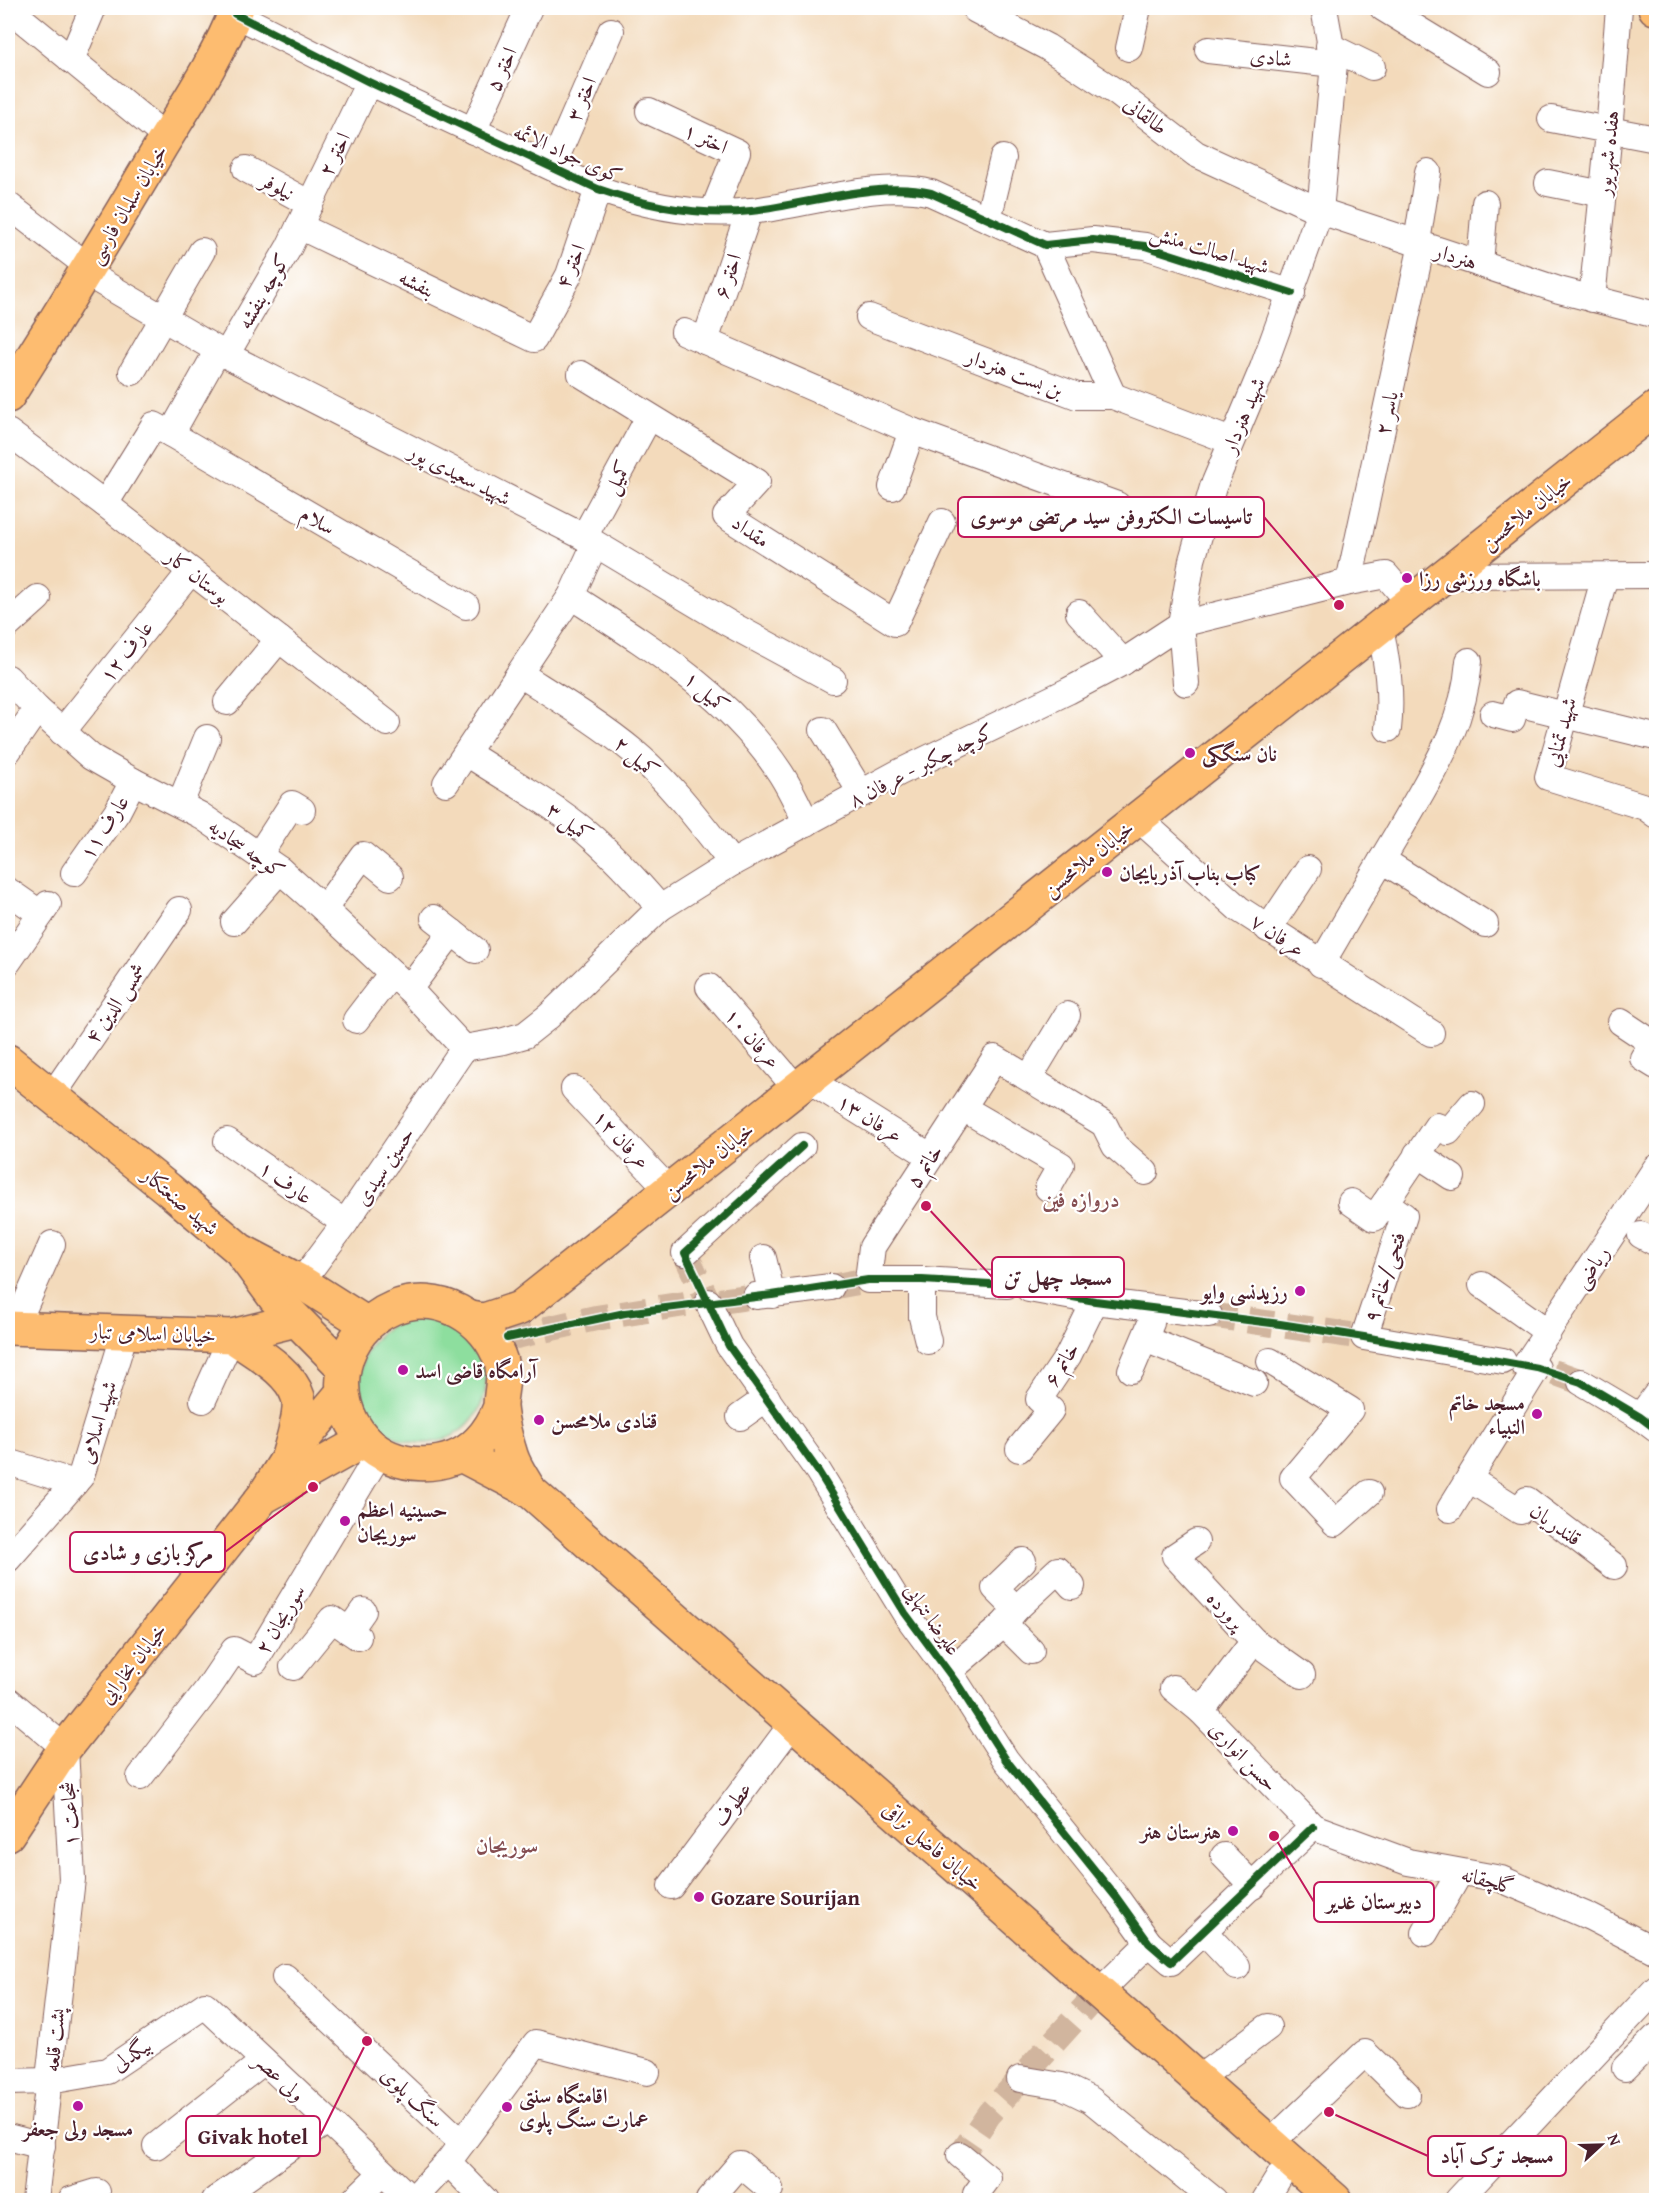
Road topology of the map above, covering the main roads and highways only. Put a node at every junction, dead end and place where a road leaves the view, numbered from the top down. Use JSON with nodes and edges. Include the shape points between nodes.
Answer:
{"nodes":[{"id":1,"x":236,"y":11,"type":"edge"},
{"id":2,"x":8,"y":396,"type":"edge"},
{"id":3,"x":1656,"y":408,"type":"edge"},
{"id":4,"x":8,"y":1061,"type":"edge"},
{"id":5,"x":240,"y":1250,"type":"junction"},
{"id":6,"x":520,"y":1308,"type":"junction"},
{"id":7,"x":471,"y":1318,"type":"junction"},
{"id":8,"x":296,"y":1320,"type":"junction"},
{"id":9,"x":367,"y":1324,"type":"junction"},
{"id":10,"x":11,"y":1328,"type":"edge"},
{"id":11,"x":232,"y":1336,"type":"junction"},
{"id":12,"x":501,"y":1363,"type":"junction"},
{"id":13,"x":343,"y":1380,"type":"junction"},
{"id":14,"x":500,"y":1407,"type":"junction"},
{"id":15,"x":372,"y":1446,"type":"junction"},
{"id":16,"x":460,"y":1455,"type":"junction"},
{"id":17,"x":289,"y":1456,"type":"junction"},
{"id":18,"x":530,"y":1491,"type":"junction"},
{"id":19,"x":263,"y":1497,"type":"junction"},
{"id":20,"x":8,"y":1834,"type":"edge"},
{"id":21,"x":1335,"y":2200,"type":"edge"}],
"edges":[{"from":1,"to":2,"type":"main road","name":"خیابان سلمان فارسی","via":[[167,138]]},
{"from":3,"to":6,"type":"main road","name":"خیابان ملامحسن"},
{"from":4,"to":5,"type":"main road","name":"شهید صنعتکار"},
{"from":5,"to":8,"type":"main road"},
{"from":5,"to":9,"type":"main road","name":"شهید صنعتکار","via":[[301,1282]]},
{"from":6,"to":7,"type":"main road","via":[[484,1320]]},
{"from":6,"to":12,"type":"main road"},
{"from":7,"to":9,"type":"main road","via":[[455,1308],[418,1302],[391,1309]]},
{"from":7,"to":12,"type":"main road","via":[[490,1338]]},
{"from":8,"to":11,"type":"main road","name":"خیابان اسلامی تبار"},
{"from":8,"to":13,"type":"main road"},
{"from":9,"to":13,"type":"main road","via":[[355,1339]]},
{"from":10,"to":11,"type":"main road","name":"خیابان اسلامی تبار"},
{"from":11,"to":17,"type":"main road","via":[[285,1377],[298,1398]]},
{"from":12,"to":14,"type":"main road","via":[[504,1385]]},
{"from":13,"to":15,"type":"main road","via":[[350,1418]]},
{"from":13,"to":17,"type":"main road","name":"خیابان بخارایی"},
{"from":14,"to":16,"type":"main road","via":[[492,1426],[478,1443]]},
{"from":14,"to":18,"type":"main road","via":[[511,1457]]},
{"from":15,"to":16,"type":"main road","via":[[398,1460],[419,1464]]},
{"from":15,"to":19,"type":"main road","name":"خیابان بخارایی"},
{"from":16,"to":18,"type":"main road"},
{"from":17,"to":19,"type":"main road","name":"خیابان بخارایی"},
{"from":18,"to":21,"type":"main road","name":"خیابان فاضل نراقی"},
{"from":19,"to":20,"type":"main road","name":"خیابان بخارایی","via":[[65,1748]]}]}
